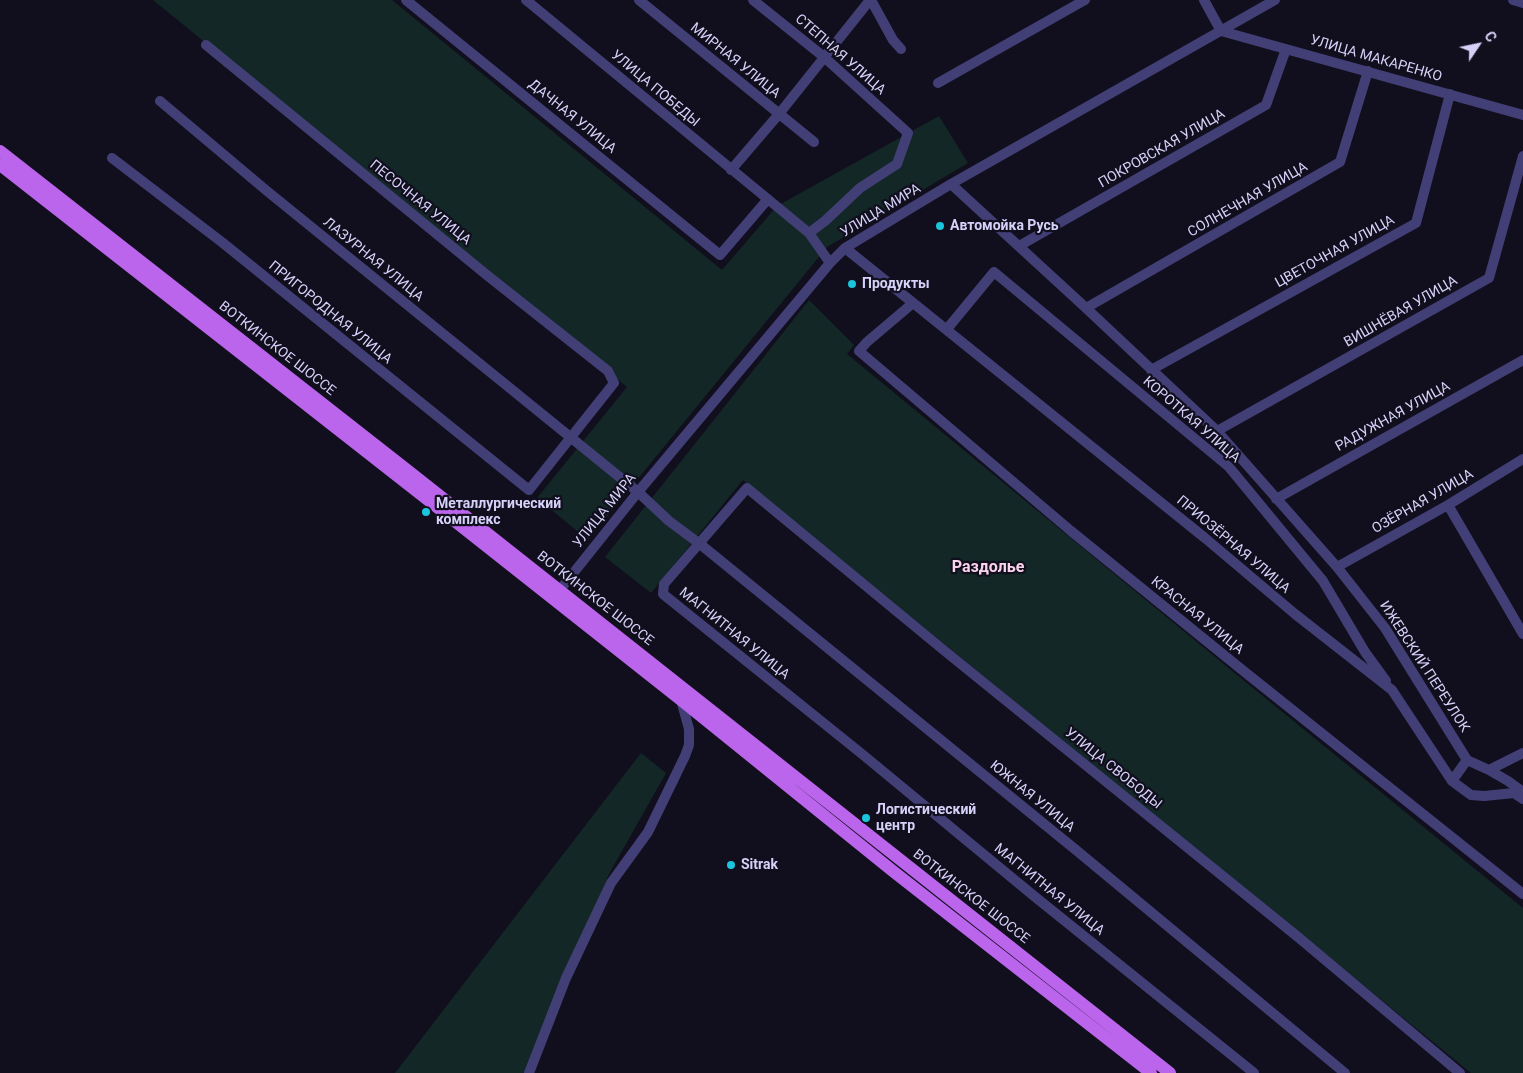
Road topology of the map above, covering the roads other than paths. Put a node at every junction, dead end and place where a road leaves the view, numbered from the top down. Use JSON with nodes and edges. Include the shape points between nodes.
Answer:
{"nodes":[{"id":1,"x":406,"y":0,"type":"edge"},
{"id":2,"x":526,"y":0,"type":"edge"},
{"id":3,"x":639,"y":0,"type":"edge"},
{"id":4,"x":753,"y":0,"type":"edge"},
{"id":5,"x":871,"y":0,"type":"edge"},
{"id":6,"x":1085,"y":0,"type":"edge"},
{"id":7,"x":1204,"y":0,"type":"edge"},
{"id":8,"x":1275,"y":0,"type":"edge"},
{"id":9,"x":1513,"y":0,"type":"edge"},
{"id":10,"x":1523,"y":3,"type":"edge"},
{"id":11,"x":1221,"y":31,"type":"junction"},
{"id":12,"x":206,"y":45,"type":"dead end"},
{"id":13,"x":900,"y":49,"type":"dead end"},
{"id":14,"x":1286,"y":49,"type":"junction"},
{"id":15,"x":824,"y":57,"type":"junction"},
{"id":16,"x":1368,"y":71,"type":"junction"},
{"id":17,"x":938,"y":83,"type":"dead end"},
{"id":18,"x":1450,"y":94,"type":"junction"},
{"id":19,"x":160,"y":101,"type":"dead end"},
{"id":20,"x":778,"y":114,"type":"junction"},
{"id":21,"x":1523,"y":114,"type":"edge"},
{"id":22,"x":814,"y":142,"type":"dead end"},
{"id":23,"x":0,"y":151,"type":"edge"},
{"id":24,"x":1523,"y":156,"type":"edge"},
{"id":25,"x":112,"y":158,"type":"dead end"},
{"id":26,"x":0,"y":165,"type":"edge"},
{"id":27,"x":731,"y":170,"type":"junction"},
{"id":28,"x":951,"y":184,"type":"junction"},
{"id":29,"x":768,"y":199,"type":"junction"},
{"id":30,"x":809,"y":233,"type":"junction"},
{"id":31,"x":1019,"y":246,"type":"junction"},
{"id":32,"x":845,"y":248,"type":"junction"},
{"id":33,"x":830,"y":263,"type":"junction"},
{"id":34,"x":912,"y":303,"type":"junction"},
{"id":35,"x":1086,"y":308,"type":"junction"},
{"id":36,"x":947,"y":329,"type":"junction"},
{"id":37,"x":1523,"y":360,"type":"edge"},
{"id":38,"x":1151,"y":370,"type":"junction"},
{"id":39,"x":1217,"y":431,"type":"junction"},
{"id":40,"x":570,"y":438,"type":"junction"},
{"id":41,"x":1523,"y":459,"type":"edge"},
{"id":42,"x":638,"y":492,"type":"junction"},
{"id":43,"x":1276,"y":499,"type":"junction"},
{"id":44,"x":1448,"y":505,"type":"junction"},
{"id":45,"x":700,"y":544,"type":"junction"},
{"id":46,"x":1337,"y":567,"type":"junction"},
{"id":47,"x":556,"y":595,"type":"junction"},
{"id":48,"x":1523,"y":634,"type":"edge"},
{"id":49,"x":1392,"y":690,"type":"junction"},
{"id":50,"x":681,"y":700,"type":"junction"},
{"id":51,"x":1523,"y":753,"type":"edge"},
{"id":52,"x":1467,"y":760,"type":"junction"},
{"id":53,"x":1490,"y":770,"type":"junction"},
{"id":54,"x":1452,"y":782,"type":"junction"},
{"id":55,"x":1523,"y":792,"type":"edge"},
{"id":56,"x":1523,"y":799,"type":"edge"},
{"id":57,"x":1523,"y":894,"type":"edge"},
{"id":58,"x":529,"y":1073,"type":"edge"},
{"id":59,"x":1151,"y":1073,"type":"edge"},
{"id":60,"x":1170,"y":1073,"type":"edge"},
{"id":61,"x":1254,"y":1073,"type":"edge"},
{"id":62,"x":1345,"y":1073,"type":"edge"},
{"id":63,"x":1460,"y":1073,"type":"edge"}],
"edges":[{"from":1,"to":29,"type":"street","name":"ДАЧНАЯ УЛИЦА","via":[[720,255]]},
{"from":2,"to":27,"type":"street","name":"УЛИЦА ПОБЕДЫ"},
{"from":3,"to":20,"type":"street","name":"МИРНАЯ УЛИЦА"},
{"from":4,"to":15,"type":"street","name":"СТЕПНАЯ УЛИЦА"},
{"from":5,"to":13,"type":"street"},
{"from":5,"to":15,"type":"street"},
{"from":6,"to":17,"type":"street"},
{"from":7,"to":11,"type":"street"},
{"from":8,"to":11,"type":"street","name":"УЛИЦА МИРА"},
{"from":9,"to":10,"type":"street"},
{"from":11,"to":14,"type":"street","name":"УЛИЦА МАКАРЕНКО"},
{"from":11,"to":28,"type":"street","name":"УЛИЦА МИРА"},
{"from":12,"to":40,"type":"street","name":"ПЕСОЧНАЯ УЛИЦА","via":[[608,371],[614,383]]},
{"from":14,"to":16,"type":"street","name":"УЛИЦА МАКАРЕНКО"},
{"from":14,"to":31,"type":"street","name":"ПОКРОВСКАЯ УЛИЦА","via":[[1266,105]]},
{"from":15,"to":20,"type":"street"},
{"from":15,"to":30,"type":"street","name":"СТЕПНАЯ УЛИЦА","via":[[908,132],[897,164],[860,188]]},
{"from":16,"to":18,"type":"street","name":"УЛИЦА МАКАРЕНКО"},
{"from":16,"to":35,"type":"street","name":"СОЛНЕЧНАЯ УЛИЦА","via":[[1340,162]]},
{"from":18,"to":21,"type":"street","name":"УЛИЦА МАКАРЕНКО"},
{"from":18,"to":38,"type":"street","name":"ЦВЕТОЧНАЯ УЛИЦА","via":[[1416,222]]},
{"from":19,"to":40,"type":"street","name":"ЛАЗУРНАЯ УЛИЦА"},
{"from":20,"to":22,"type":"street","name":"МИРНАЯ УЛИЦА"},
{"from":20,"to":27,"type":"street"},
{"from":23,"to":47,"type":"main road","name":"ВОТКИНСКОЕ ШОССЕ"},
{"from":24,"to":39,"type":"street","name":"ВИШНЁВАЯ УЛИЦА","via":[[1488,278]]},
{"from":25,"to":40,"type":"street","name":"ПРИГОРОДНАЯ УЛИЦА","via":[[224,243],[529,490]]},
{"from":26,"to":47,"type":"main road","name":"ВОТКИНСКОЕ ШОССЕ"},
{"from":27,"to":29,"type":"street","name":"УЛИЦА ПОБЕДЫ"},
{"from":28,"to":31,"type":"street","name":"ИЖЕВСКИЙ ПЕРЕУЛОК"},
{"from":28,"to":32,"type":"street","name":"УЛИЦА МИРА"},
{"from":29,"to":30,"type":"street","name":"УЛИЦА ПОБЕДЫ"},
{"from":30,"to":33,"type":"street","name":"УЛИЦА ПОБЕДЫ"},
{"from":31,"to":35,"type":"street","name":"ИЖЕВСКИЙ ПЕРЕУЛОК"},
{"from":32,"to":33,"type":"street","name":"УЛИЦА МИРА"},
{"from":32,"to":34,"type":"street","name":"ПРИОЗЁРНАЯ УЛИЦА"},
{"from":33,"to":42,"type":"street","name":"УЛИЦА МИРА"},
{"from":34,"to":36,"type":"street","name":"ПРИОЗЁРНАЯ УЛИЦА"},
{"from":34,"to":57,"type":"street","name":"КРАСНАЯ УЛИЦА","via":[[859,351],[1094,550]]},
{"from":35,"to":38,"type":"street","name":"ИЖЕВСКИЙ ПЕРЕУЛОК"},
{"from":36,"to":49,"type":"street","name":"ПРИОЗЁРНАЯ УЛИЦА"},
{"from":36,"to":49,"type":"street","name":"КОРОТКАЯ УЛИЦА","via":[[994,272],[1228,467],[1323,581]]},
{"from":37,"to":43,"type":"street","name":"РАДУЖНАЯ УЛИЦА"},
{"from":38,"to":39,"type":"street","name":"ИЖЕВСКИЙ ПЕРЕУЛОК"},
{"from":39,"to":43,"type":"street","name":"ИЖЕВСКИЙ ПЕРЕУЛОК"},
{"from":40,"to":42,"type":"street","name":"ЛАЗУРНАЯ УЛИЦА"},
{"from":41,"to":44,"type":"street","name":"ОЗЁРНАЯ УЛИЦА"},
{"from":42,"to":45,"type":"street","name":"ЮЖНАЯ УЛИЦА"},
{"from":42,"to":47,"type":"street","name":"УЛИЦА МИРА"},
{"from":43,"to":46,"type":"street","name":"ИЖЕВСКИЙ ПЕРЕУЛОК"},
{"from":44,"to":46,"type":"street","name":"ОЗЁРНАЯ УЛИЦА"},
{"from":44,"to":48,"type":"street"},
{"from":45,"to":61,"type":"street","name":"МАГНИТНАЯ УЛИЦА","via":[[664,584],[663,594]]},
{"from":45,"to":62,"type":"street","name":"ЮЖНАЯ УЛИЦА"},
{"from":45,"to":63,"type":"street","name":"УЛИЦА СВОБОДЫ","via":[[747,488],[1298,936]]},
{"from":46,"to":52,"type":"street","name":"ИЖЕВСКИЙ ПЕРЕУЛОК","via":[[1385,628]]},
{"from":47,"to":50,"type":"main road","name":"ВОТКИНСКОЕ ШОССЕ"},
{"from":47,"to":60,"type":"main road","name":"ВОТКИНСКОЕ ШОССЕ"},
{"from":49,"to":54,"type":"street","name":"ПРИОЗЁРНАЯ УЛИЦА"},
{"from":50,"to":58,"type":"street","via":[[689,729],[690,745],[686,756],[648,832],[611,884],[566,978]]},
{"from":50,"to":59,"type":"main road","name":"ВОТКИНСКОЕ ШОССЕ"},
{"from":51,"to":53,"type":"street"},
{"from":52,"to":53,"type":"street"},
{"from":52,"to":54,"type":"street"},
{"from":53,"to":55,"type":"street"},
{"from":54,"to":56,"type":"street","name":"ПРИОЗЁРНАЯ УЛИЦА","via":[[1471,795],[1514,793]]}]}
